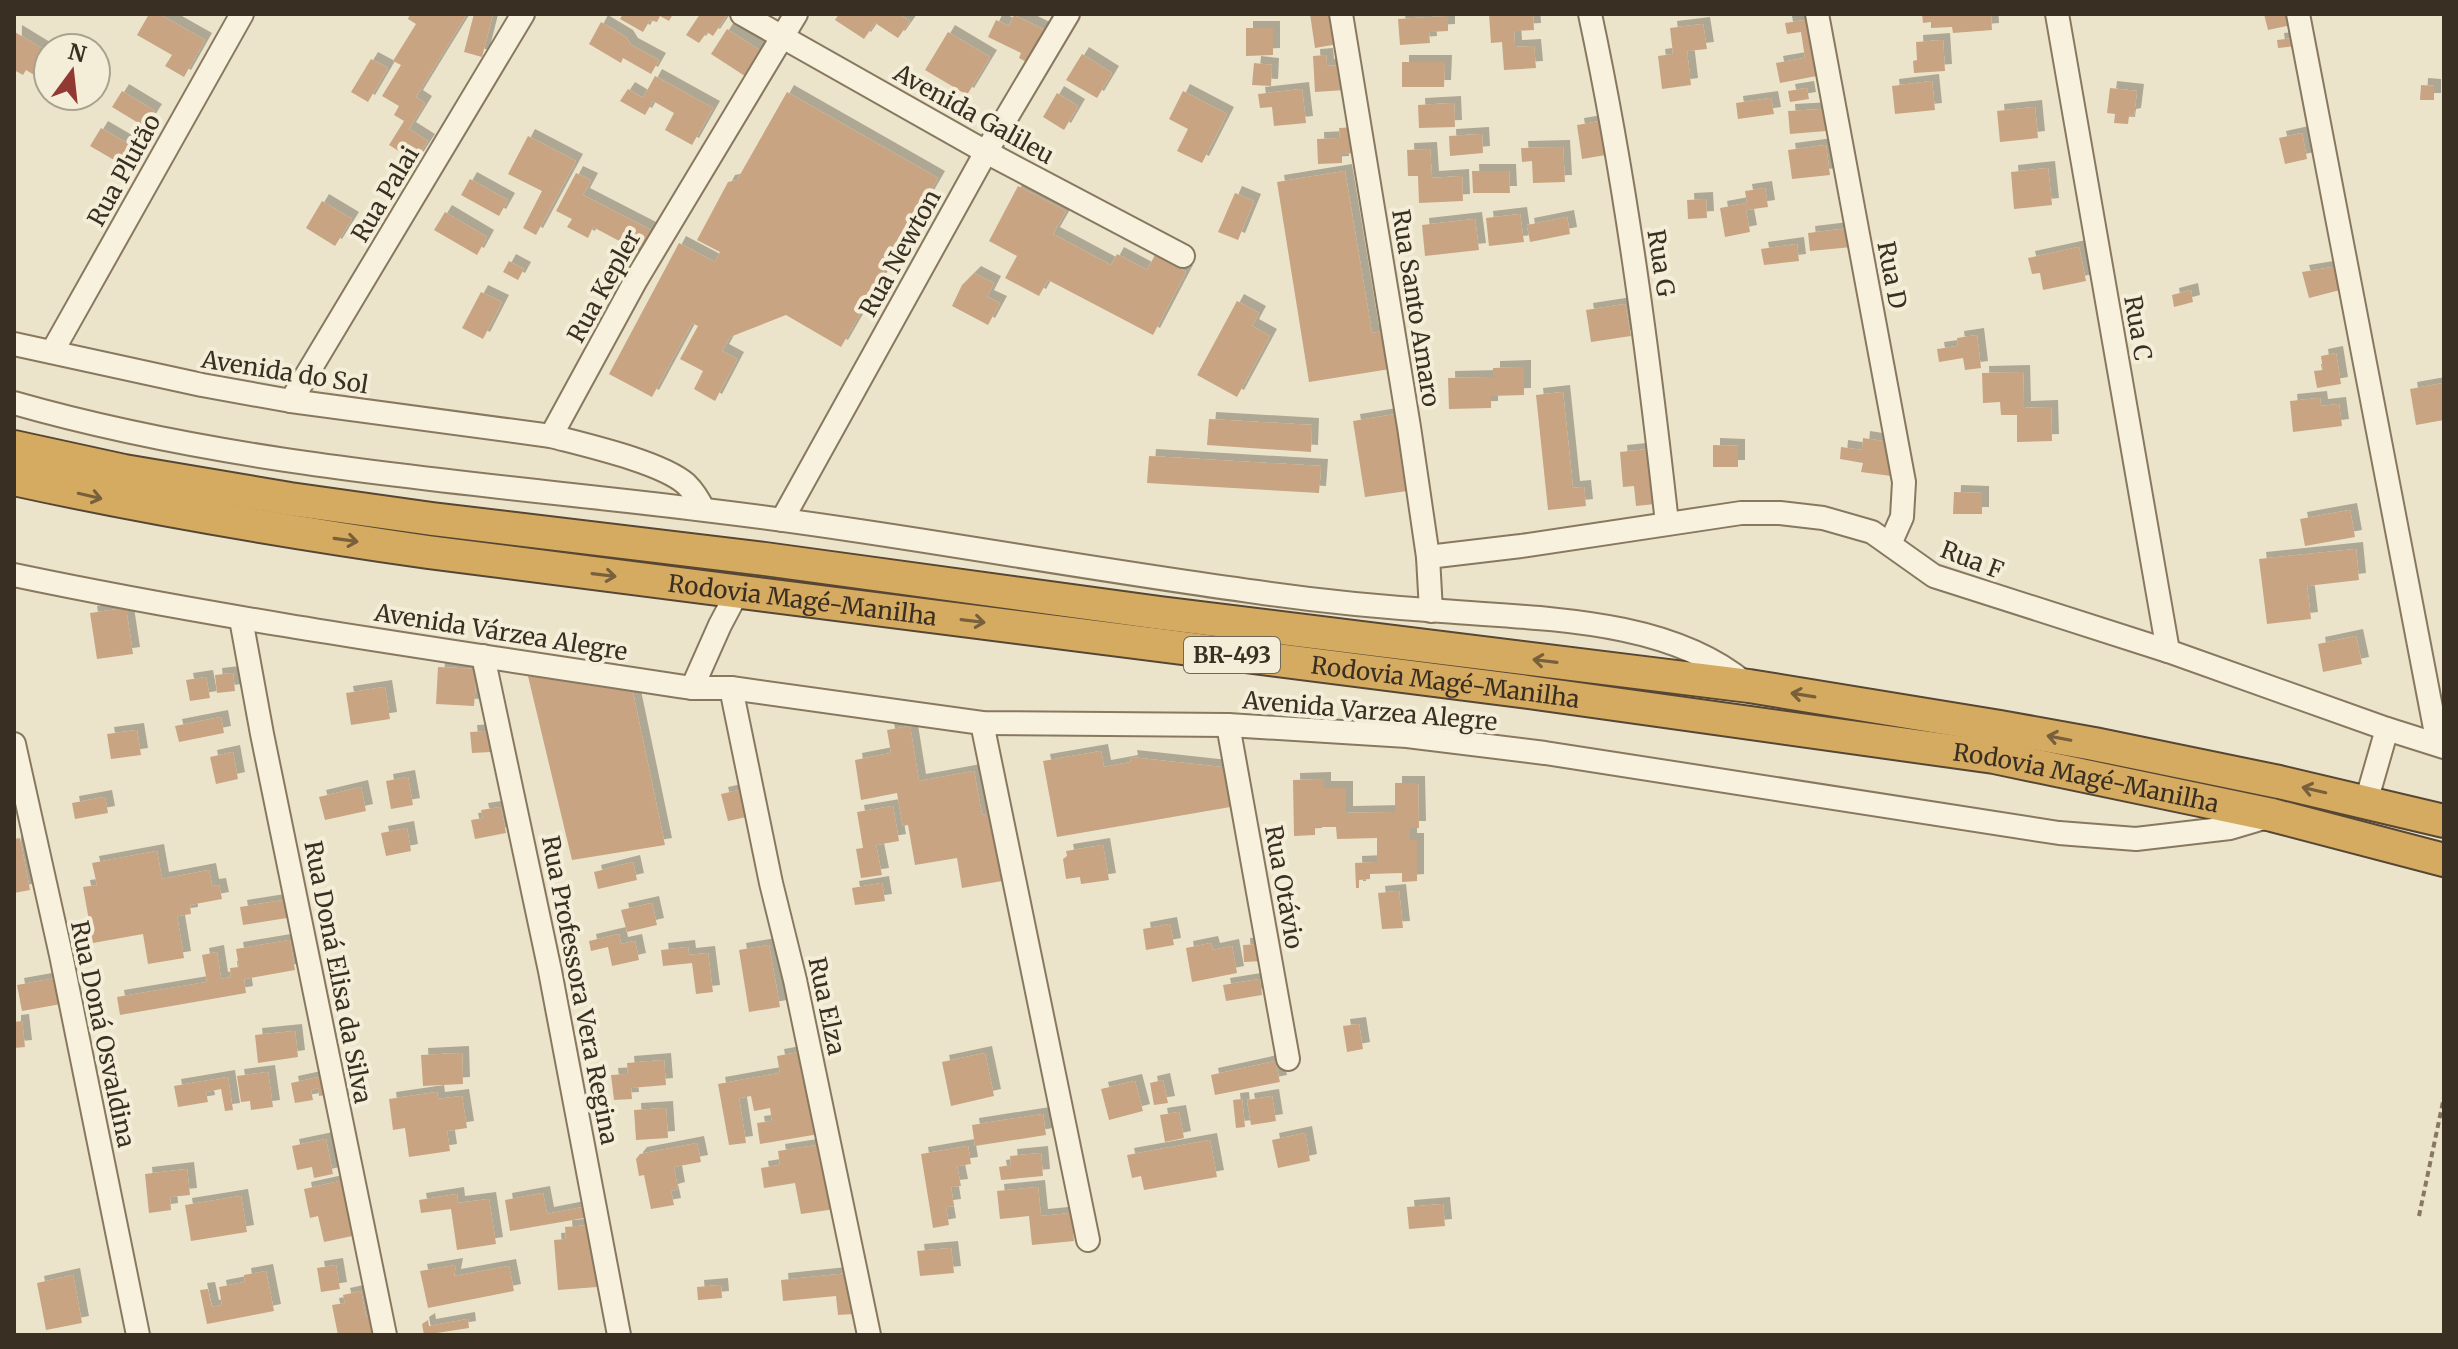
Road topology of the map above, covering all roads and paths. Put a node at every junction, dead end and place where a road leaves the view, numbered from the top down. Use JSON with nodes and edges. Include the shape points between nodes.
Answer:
{"nodes":[{"id":1,"x":242,"y":14,"type":"edge"},
{"id":2,"x":523,"y":14,"type":"edge"},
{"id":3,"x":742,"y":14,"type":"edge"},
{"id":4,"x":796,"y":14,"type":"edge"},
{"id":5,"x":1068,"y":14,"type":"edge"},
{"id":6,"x":1341,"y":14,"type":"edge"},
{"id":7,"x":1590,"y":14,"type":"edge"},
{"id":8,"x":1817,"y":14,"type":"edge"},
{"id":9,"x":2057,"y":14,"type":"edge"},
{"id":10,"x":2298,"y":14,"type":"edge"},
{"id":11,"x":783,"y":37,"type":"junction"},
{"id":12,"x":986,"y":152,"type":"junction"},
{"id":13,"x":1183,"y":256,"type":"dead end"},
{"id":14,"x":14,"y":344,"type":"edge"},
{"id":15,"x":52,"y":352,"type":"junction"},
{"id":16,"x":291,"y":401,"type":"junction"},
{"id":17,"x":14,"y":403,"type":"edge"},
{"id":18,"x":551,"y":436,"type":"junction"},
{"id":19,"x":14,"y":447,"type":"edge"},
{"id":20,"x":14,"y":479,"type":"edge"},
{"id":21,"x":703,"y":509,"type":"junction"},
{"id":22,"x":782,"y":520,"type":"junction"},
{"id":23,"x":1667,"y":523,"type":"junction"},
{"id":24,"x":1890,"y":544,"type":"junction"},
{"id":25,"x":1428,"y":557,"type":"junction"},
{"id":26,"x":14,"y":575,"type":"edge"},
{"id":27,"x":738,"y":591,"type":"junction"},
{"id":28,"x":1431,"y":611,"type":"junction"},
{"id":29,"x":241,"y":619,"type":"junction"},
{"id":30,"x":2168,"y":651,"type":"junction"},
{"id":31,"x":483,"y":656,"type":"junction"},
{"id":32,"x":1749,"y":686,"type":"junction"},
{"id":33,"x":692,"y":688,"type":"junction"},
{"id":34,"x":731,"y":688,"type":"junction"},
{"id":35,"x":982,"y":723,"type":"junction"},
{"id":36,"x":1228,"y":725,"type":"junction"},
{"id":37,"x":2387,"y":729,"type":"junction"},
{"id":38,"x":14,"y":744,"type":"edge"},
{"id":39,"x":2441,"y":745,"type":"edge"},
{"id":40,"x":2366,"y":802,"type":"junction"},
{"id":41,"x":2272,"y":815,"type":"junction"},
{"id":42,"x":2444,"y":821,"type":"edge"},
{"id":43,"x":2444,"y":860,"type":"edge"},
{"id":44,"x":1288,"y":1059,"type":"dead end"},
{"id":45,"x":2444,"y":1097,"type":"edge"},
{"id":46,"x":2419,"y":1216,"type":"dead end"},
{"id":47,"x":1088,"y":1240,"type":"dead end"},
{"id":48,"x":138,"y":1335,"type":"edge"},
{"id":49,"x":385,"y":1335,"type":"edge"},
{"id":50,"x":619,"y":1335,"type":"edge"},
{"id":51,"x":869,"y":1335,"type":"edge"}],
"edges":[{"from":1,"to":15,"type":"street","name":"Rua Plutão"},
{"from":2,"to":16,"type":"street","name":"Rua Palai"},
{"from":3,"to":11,"type":"street","name":"Avenida Galileu"},
{"from":4,"to":11,"type":"street","name":"Rua Kepler"},
{"from":5,"to":12,"type":"street","name":"Rua Newton"},
{"from":6,"to":25,"type":"street","name":"Rua Santo Amaro"},
{"from":7,"to":23,"type":"street","name":"Rua G","via":[[1645,327]]},
{"from":8,"to":24,"type":"street","name":"Rua D","via":[[1904,482],[1902,517]]},
{"from":9,"to":30,"type":"street","name":"Rua C"},
{"from":10,"to":39,"type":"street"},
{"from":11,"to":12,"type":"street","name":"Avenida Galileu"},
{"from":11,"to":18,"type":"street","name":"Rua Kepler","via":[[636,280]]},
{"from":12,"to":13,"type":"street","name":"Avenida Galileu"},
{"from":12,"to":22,"type":"street","name":"Rua Newton"},
{"from":14,"to":15,"type":"street","name":"Avenida do Sol"},
{"from":15,"to":16,"type":"street","name":"Avenida do Sol"},
{"from":16,"to":18,"type":"street","name":"Avenida do Sol"},
{"from":17,"to":21,"type":"street","via":[[184,442],[334,466]]},
{"from":18,"to":21,"type":"street","via":[[667,472],[693,491]]},
{"from":32,"to":19,"type":"highway","name":"Rodovia Magé-Manilha","number":"BR-493","one_way":true,"via":[[432,519],[124,471]]},
{"from":20,"to":27,"type":"highway","name":"Rodovia Magé-Manilha","number":"BR-493","one_way":true,"via":[[299,534]]},
{"from":21,"to":22,"type":"street"},
{"from":22,"to":28,"type":"street","via":[[1261,593]]},
{"from":23,"to":24,"type":"street","name":"Rua F","via":[[1780,513],[1854,526]]},
{"from":23,"to":25,"type":"street","name":"Rua F"},
{"from":24,"to":30,"type":"street","name":"Rua F","via":[[1934,576]]},
{"from":25,"to":28,"type":"street","name":"Rua Santo Amaro"},
{"from":26,"to":29,"type":"street","name":"Avenida Várzea Alegre"},
{"from":27,"to":33,"type":"street"},
{"from":27,"to":41,"type":"highway","name":"Rodovia Magé-Manilha","number":"BR-493","one_way":true,"via":[[1994,757]]},
{"from":28,"to":32,"type":"street","via":[[1653,636],[1710,658]]},
{"from":29,"to":31,"type":"street","name":"Avenida Várzea Alegre"},
{"from":29,"to":49,"type":"street","name":"Rua Doná Elisa da Silva"},
{"from":30,"to":37,"type":"street","name":"Rua F"},
{"from":31,"to":33,"type":"street","name":"Avenida Várzea Alegre"},
{"from":31,"to":50,"type":"street","name":"Rua Professora Vera Regina","via":[[554,987]]},
{"from":40,"to":32,"type":"highway","name":"Rodovia Magé-Manilha","number":"BR-493","one_way":true,"via":[[2094,744]]},
{"from":33,"to":34,"type":"street","name":"Avenida Várzea Alegre"},
{"from":34,"to":35,"type":"street","name":"Avenida Várzea Alegre"},
{"from":34,"to":51,"type":"street","name":"Rua Elza"},
{"from":35,"to":36,"type":"street","name":"Avenida Varzea Alegre"},
{"from":35,"to":47,"type":"street"},
{"from":36,"to":41,"type":"street","name":"Avenida Varzea Alegre","via":[[1407,736],[1545,753],[2105,837],[2185,834]]},
{"from":36,"to":44,"type":"street","name":"Rua Otávio"},
{"from":37,"to":39,"type":"street","name":"Rua F"},
{"from":37,"to":40,"type":"street"},
{"from":38,"to":48,"type":"street","name":"Rua Doná Osvaldina"},
{"from":40,"to":42,"type":"highway","name":"Rodovia Magé-Manilha","number":"BR-493"},
{"from":41,"to":43,"type":"highway","name":"Rodovia Magé-Manilha","number":"BR-493"},
{"from":45,"to":46,"type":"path"}]}
